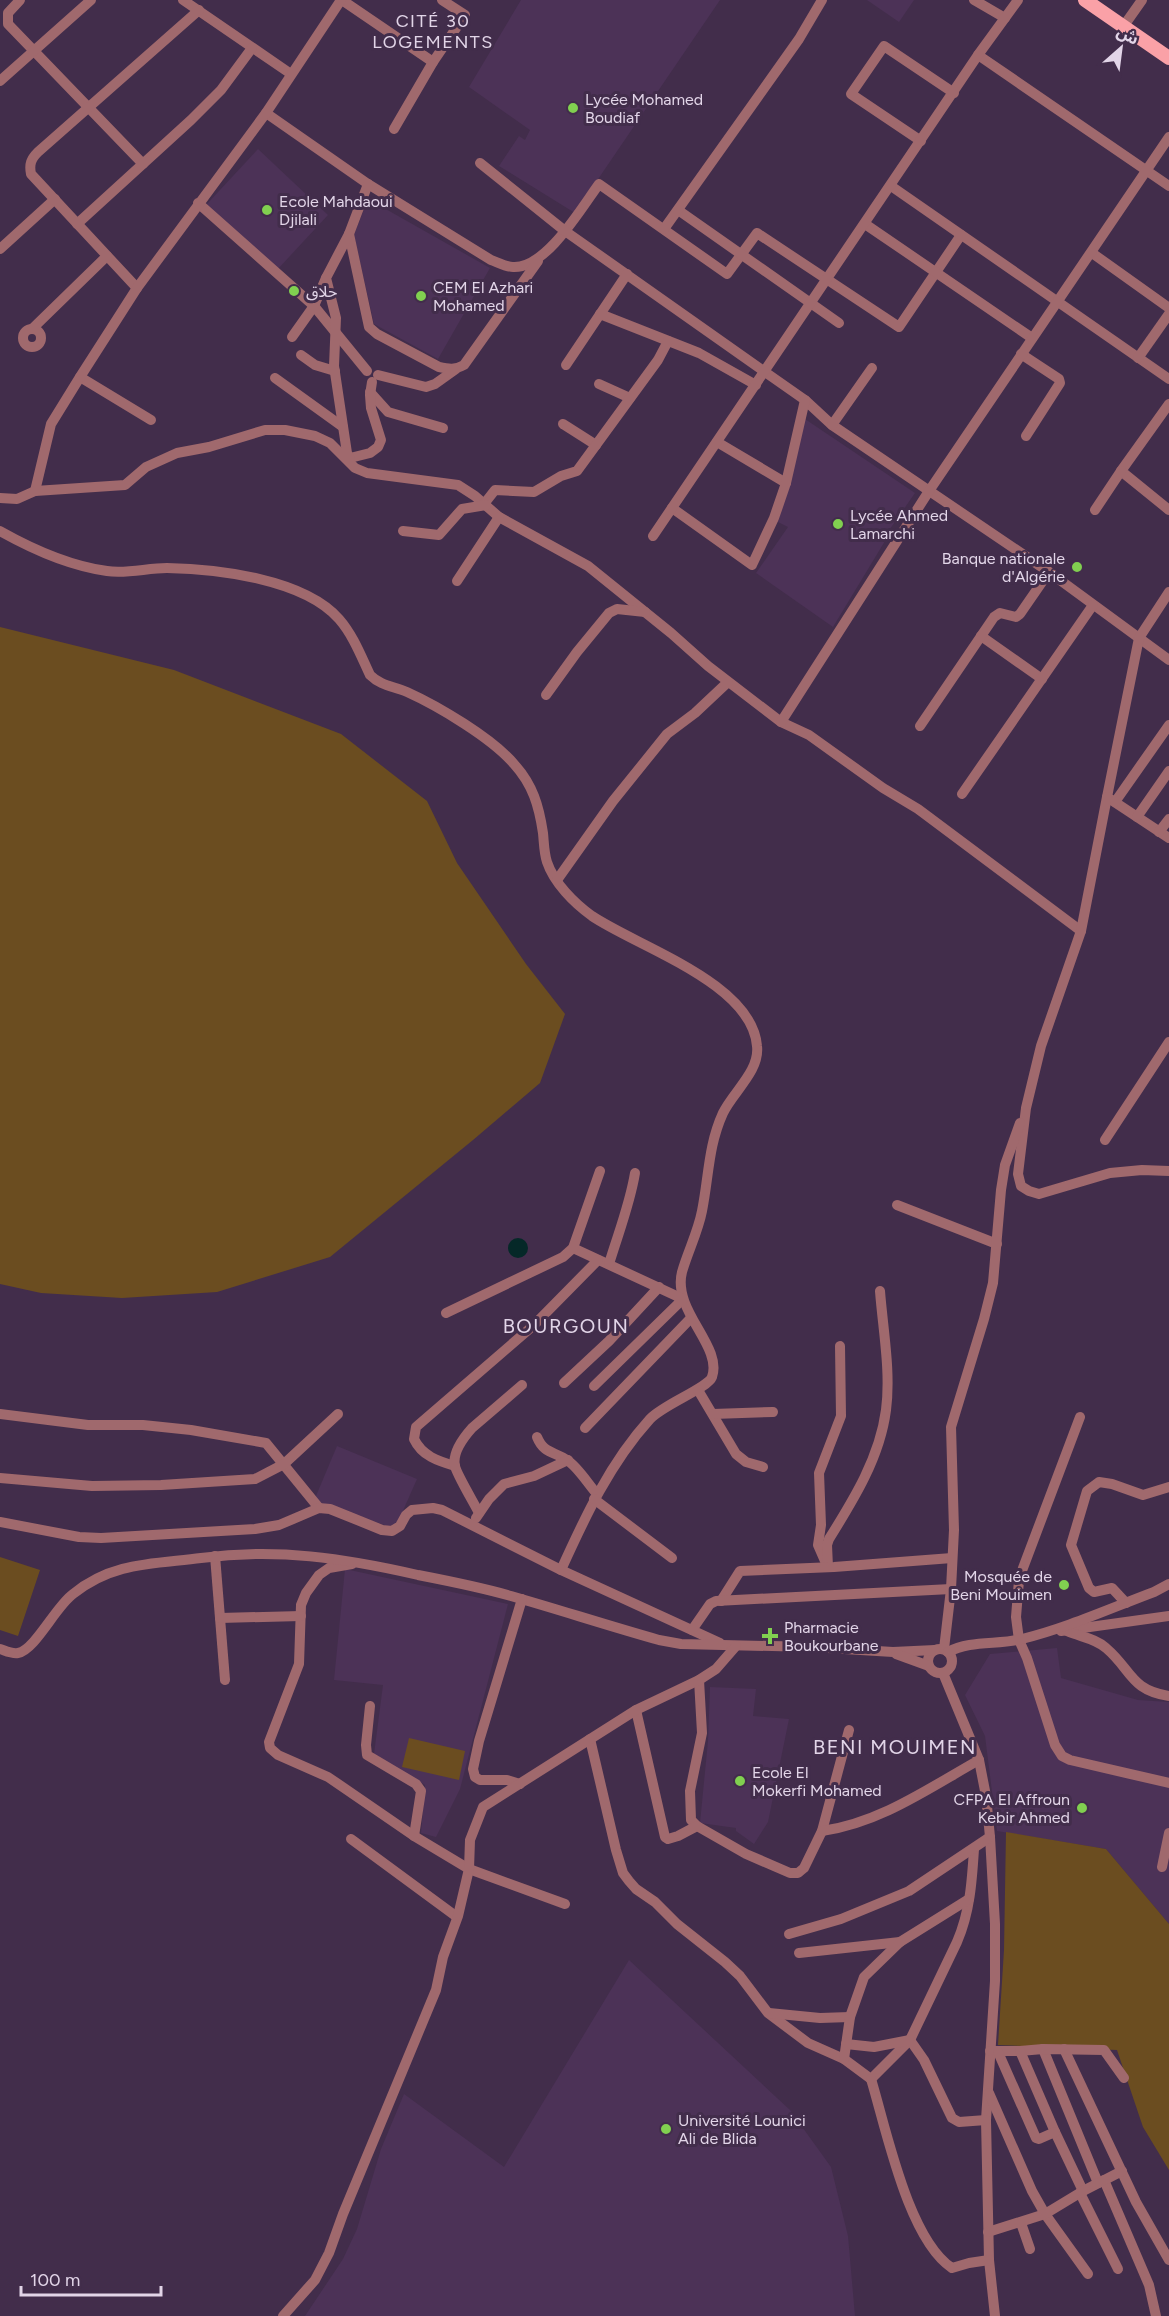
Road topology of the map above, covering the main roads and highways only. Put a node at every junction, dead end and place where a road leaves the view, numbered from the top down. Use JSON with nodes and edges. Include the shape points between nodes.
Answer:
{"nodes":[{"id":1,"x":1085,"y":0,"type":"edge"},
{"id":2,"x":1169,"y":58,"type":"edge"}],
"edges":[{"from":1,"to":2,"type":"main road"}]}
